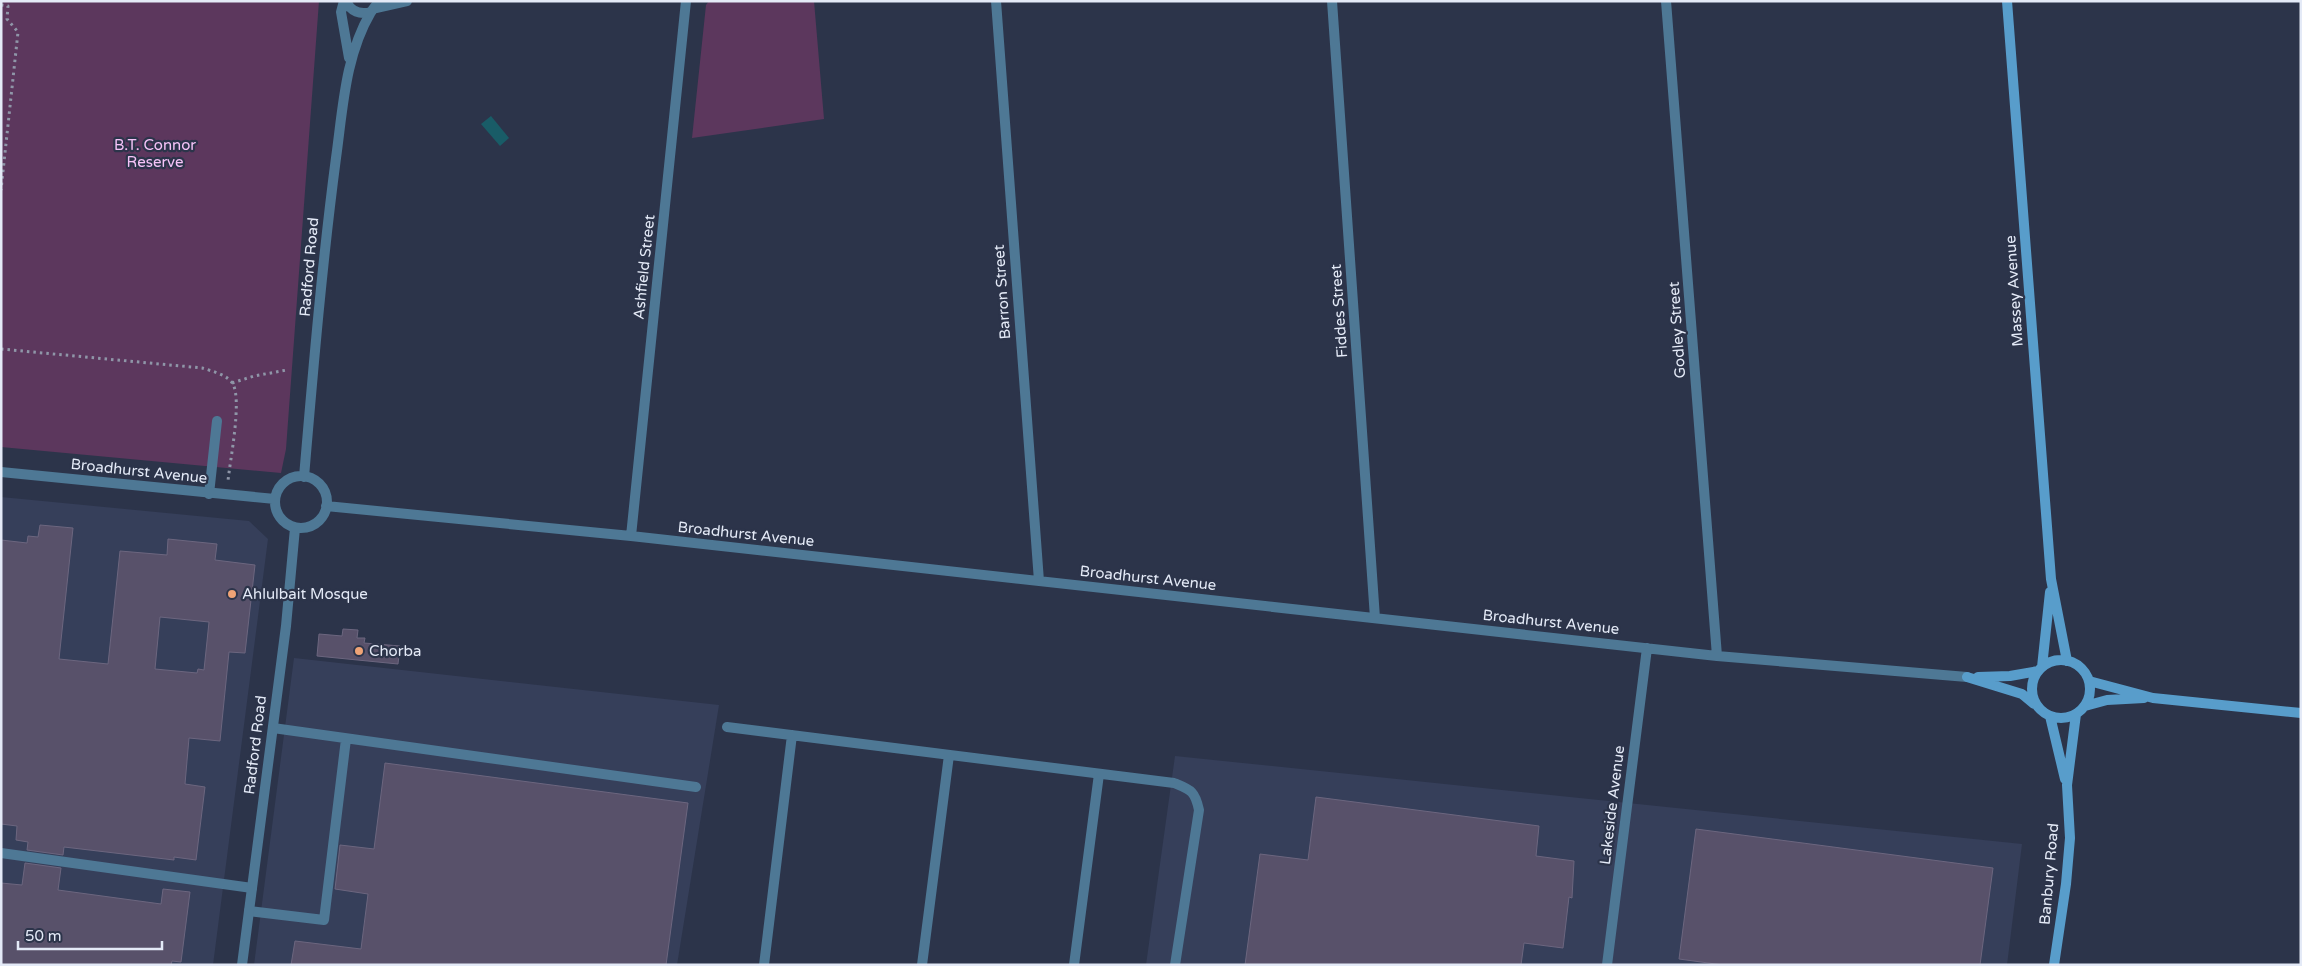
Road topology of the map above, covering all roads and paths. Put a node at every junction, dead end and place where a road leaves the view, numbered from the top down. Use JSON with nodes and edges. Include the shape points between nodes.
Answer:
{"nodes":[{"id":1,"x":345,"y":1,"type":"edge"},
{"id":2,"x":407,"y":1,"type":"edge"},
{"id":3,"x":686,"y":1,"type":"edge"},
{"id":4,"x":996,"y":1,"type":"edge"},
{"id":5,"x":1332,"y":1,"type":"edge"},
{"id":6,"x":1666,"y":1,"type":"edge"},
{"id":7,"x":2006,"y":1,"type":"edge"},
{"id":8,"x":1,"y":5,"type":"edge"},
{"id":9,"x":375,"y":7,"type":"edge"},
{"id":10,"x":349,"y":61,"type":"junction"},
{"id":11,"x":1,"y":190,"type":"edge"},
{"id":12,"x":1,"y":348,"type":"edge"},
{"id":13,"x":287,"y":370,"type":"dead end"},
{"id":14,"x":232,"y":383,"type":"junction"},
{"id":15,"x":217,"y":421,"type":"dead end"},
{"id":16,"x":1,"y":472,"type":"edge"},
{"id":17,"x":304,"y":477,"type":"junction"},
{"id":18,"x":209,"y":494,"type":"junction"},
{"id":19,"x":226,"y":495,"type":"junction"},
{"id":20,"x":275,"y":499,"type":"junction"},
{"id":21,"x":326,"y":506,"type":"junction"},
{"id":22,"x":295,"y":528,"type":"junction"},
{"id":23,"x":631,"y":536,"type":"junction"},
{"id":24,"x":2051,"y":579,"type":"junction"},
{"id":25,"x":1039,"y":581,"type":"junction"},
{"id":26,"x":1375,"y":618,"type":"junction"},
{"id":27,"x":1647,"y":648,"type":"junction"},
{"id":28,"x":1717,"y":656,"type":"junction"},
{"id":29,"x":2067,"y":661,"type":"junction"},
{"id":30,"x":2040,"y":669,"type":"junction"},
{"id":31,"x":1967,"y":677,"type":"junction"},
{"id":32,"x":2089,"y":681,"type":"junction"},
{"id":33,"x":2153,"y":698,"type":"junction"},
{"id":34,"x":2037,"y":706,"type":"junction"},
{"id":35,"x":2085,"y":706,"type":"junction"},
{"id":36,"x":2301,"y":713,"type":"edge"},
{"id":37,"x":2076,"y":714,"type":"junction"},
{"id":38,"x":2050,"y":716,"type":"junction"},
{"id":39,"x":727,"y":727,"type":"dead end"},
{"id":40,"x":273,"y":728,"type":"junction"},
{"id":41,"x":792,"y":735,"type":"junction"},
{"id":42,"x":346,"y":739,"type":"junction"},
{"id":43,"x":949,"y":755,"type":"junction"},
{"id":44,"x":1099,"y":774,"type":"junction"},
{"id":45,"x":2067,"y":785,"type":"junction"},
{"id":46,"x":696,"y":787,"type":"dead end"},
{"id":47,"x":1,"y":854,"type":"edge"},
{"id":48,"x":252,"y":888,"type":"junction"},
{"id":49,"x":249,"y":911,"type":"junction"},
{"id":50,"x":242,"y":965,"type":"edge"},
{"id":51,"x":764,"y":965,"type":"edge"},
{"id":52,"x":922,"y":965,"type":"edge"},
{"id":53,"x":1074,"y":965,"type":"edge"},
{"id":54,"x":1176,"y":965,"type":"edge"},
{"id":55,"x":1607,"y":965,"type":"edge"},
{"id":56,"x":2054,"y":965,"type":"edge"}],
"edges":[{"from":1,"to":9,"type":"street","via":[[360,13]]},
{"from":1,"to":10,"type":"street","name":"Radford Road","via":[[340,12]]},
{"from":2,"to":9,"type":"street"},
{"from":3,"to":23,"type":"street","name":"Ashfield Street"},
{"from":4,"to":25,"type":"street","name":"Barron Street"},
{"from":5,"to":26,"type":"street","name":"Fiddes Street"},
{"from":6,"to":28,"type":"street","name":"Godley Street"},
{"from":7,"to":24,"type":"street","name":"Massey Avenue"},
{"from":8,"to":11,"type":"path","via":[[8,6],[7,19],[18,32]]},
{"from":9,"to":10,"type":"street","name":"Radford Road","via":[[361,29]]},
{"from":10,"to":17,"type":"street","name":"Radford Road","via":[[331,196]]},
{"from":12,"to":14,"type":"path","via":[[202,368]]},
{"from":13,"to":14,"type":"path"},
{"from":14,"to":19,"type":"path","via":[[236,403]]},
{"from":15,"to":18,"type":"street"},
{"from":16,"to":18,"type":"street","name":"Broadhurst Avenue"},
{"from":17,"to":20,"type":"street","via":[[296,477],[282,485]]},
{"from":17,"to":21,"type":"street","via":[[312,479],[324,490]]},
{"from":18,"to":19,"type":"street","name":"Broadhurst Avenue"},
{"from":19,"to":20,"type":"street","name":"Broadhurst Avenue"},
{"from":20,"to":22,"type":"street","via":[[277,514]]},
{"from":21,"to":22,"type":"street","via":[[319,521],[312,526]]},
{"from":21,"to":23,"type":"street","name":"Broadhurst Avenue"},
{"from":22,"to":40,"type":"street","name":"Radford Road"},
{"from":23,"to":25,"type":"street","name":"Broadhurst Avenue"},
{"from":24,"to":29,"type":"street","name":"Massey Avenue"},
{"from":24,"to":30,"type":"street","name":"Massey Avenue"},
{"from":25,"to":26,"type":"street","name":"Broadhurst Avenue"},
{"from":26,"to":27,"type":"street","name":"Broadhurst Avenue"},
{"from":27,"to":28,"type":"street","name":"Broadhurst Avenue"},
{"from":27,"to":55,"type":"street","name":"Lakeside Avenue"},
{"from":28,"to":31,"type":"street","name":"Broadhurst Avenue"},
{"from":29,"to":30,"type":"street","via":[[2050,662]]},
{"from":29,"to":32,"type":"street","via":[[2081,668]]},
{"from":30,"to":31,"type":"street","name":"Broadhurst Avenue","via":[[2010,676]]},
{"from":30,"to":34,"type":"street","via":[[2032,689]]},
{"from":31,"to":34,"type":"street","name":"Broadhurst Avenue","via":[[2022,694]]},
{"from":32,"to":33,"type":"street"},
{"from":32,"to":35,"type":"street"},
{"from":33,"to":35,"type":"street","via":[[2107,700]]},
{"from":33,"to":36,"type":"street"},
{"from":34,"to":38,"type":"street"},
{"from":35,"to":37,"type":"street"},
{"from":37,"to":38,"type":"street","via":[[2068,718]]},
{"from":37,"to":45,"type":"street","name":"Banbury Road"},
{"from":38,"to":45,"type":"street","name":"Banbury Road"},
{"from":39,"to":41,"type":"street"},
{"from":40,"to":42,"type":"street"},
{"from":40,"to":48,"type":"street","name":"Radford Road"},
{"from":41,"to":43,"type":"street"},
{"from":41,"to":51,"type":"street"},
{"from":42,"to":46,"type":"street"},
{"from":42,"to":49,"type":"street","via":[[324,920]]},
{"from":43,"to":44,"type":"street"},
{"from":43,"to":52,"type":"street"},
{"from":44,"to":53,"type":"street"},
{"from":44,"to":54,"type":"street","via":[[1174,783],[1190,790],[1197,798],[1199,810]]},
{"from":45,"to":56,"type":"street","name":"Banbury Road","via":[[2070,838]]},
{"from":47,"to":48,"type":"street"},
{"from":48,"to":49,"type":"street","name":"Radford Road"},
{"from":49,"to":50,"type":"street","name":"Radford Road"}]}
